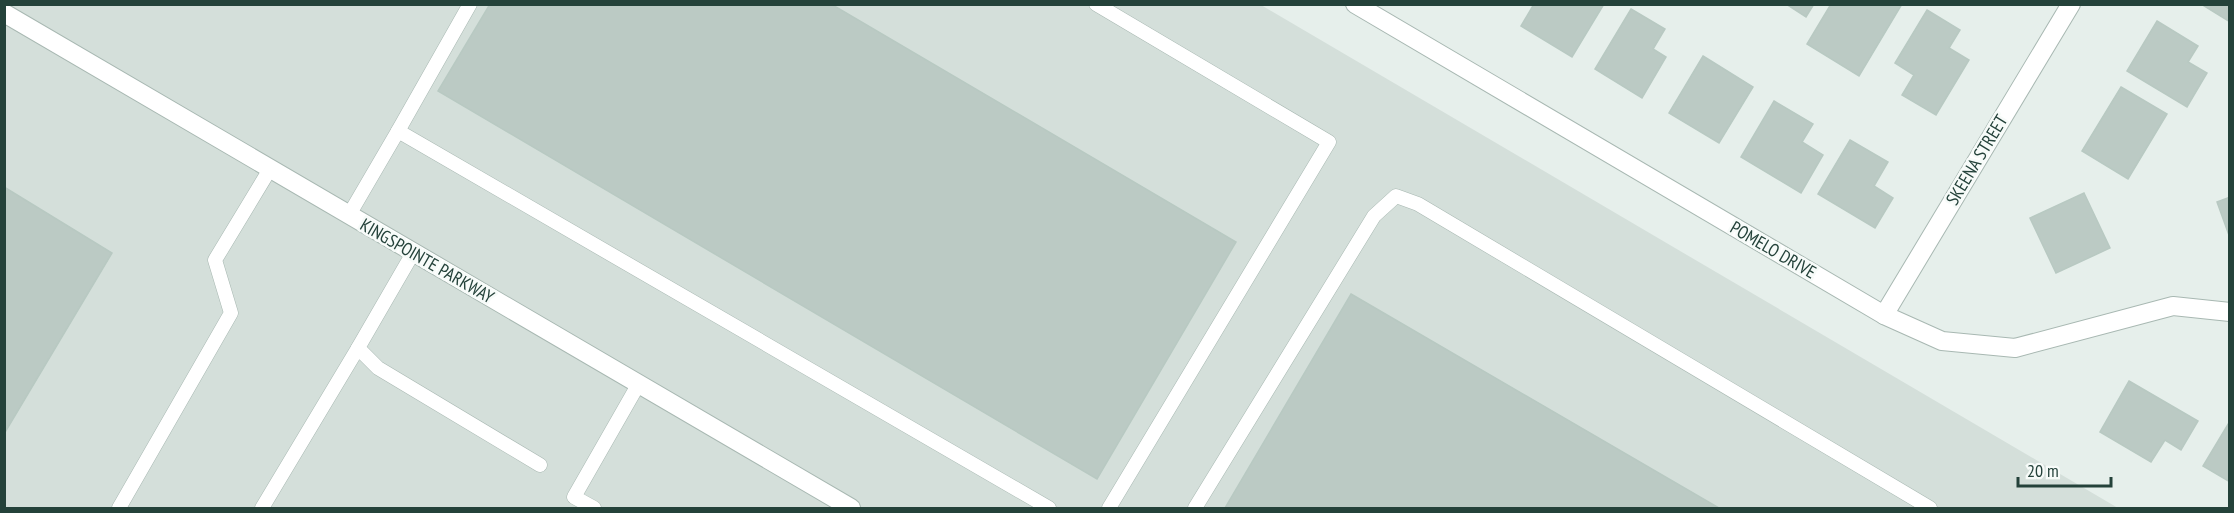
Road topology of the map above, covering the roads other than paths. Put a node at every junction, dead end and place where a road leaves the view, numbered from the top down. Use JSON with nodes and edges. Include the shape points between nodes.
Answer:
{"nodes":[{"id":1,"x":470,"y":4,"type":"edge"},
{"id":2,"x":1096,"y":4,"type":"edge"},
{"id":3,"x":1355,"y":4,"type":"edge"},
{"id":4,"x":2067,"y":6,"type":"edge"},
{"id":5,"x":4,"y":13,"type":"edge"},
{"id":6,"x":398,"y":131,"type":"junction"},
{"id":7,"x":270,"y":169,"type":"junction"},
{"id":8,"x":349,"y":215,"type":"junction"},
{"id":9,"x":413,"y":253,"type":"junction"},
{"id":10,"x":2229,"y":312,"type":"edge"},
{"id":11,"x":1884,"y":315,"type":"junction"},
{"id":12,"x":358,"y":348,"type":"junction"},
{"id":13,"x":638,"y":385,"type":"junction"},
{"id":14,"x":540,"y":465,"type":"dead end"},
{"id":15,"x":119,"y":508,"type":"edge"},
{"id":16,"x":262,"y":508,"type":"edge"},
{"id":17,"x":594,"y":508,"type":"edge"},
{"id":18,"x":850,"y":508,"type":"edge"},
{"id":19,"x":1049,"y":508,"type":"edge"},
{"id":20,"x":1109,"y":508,"type":"edge"},
{"id":21,"x":1195,"y":508,"type":"edge"},
{"id":22,"x":1930,"y":508,"type":"edge"}],
"edges":[{"from":1,"to":6,"type":"lane"},
{"from":2,"to":20,"type":"lane","via":[[1329,142]]},
{"from":3,"to":11,"type":"street","name":"POMELO DRIVE"},
{"from":4,"to":11,"type":"street","name":"SKEENA STREET"},
{"from":5,"to":7,"type":"street","name":"KINGSPOINTE PARKWAY"},
{"from":6,"to":8,"type":"lane"},
{"from":6,"to":19,"type":"lane"},
{"from":7,"to":8,"type":"street","name":"KINGSPOINTE PARKWAY"},
{"from":7,"to":15,"type":"lane","via":[[215,260],[231,313]]},
{"from":8,"to":9,"type":"street","name":"KINGSPOINTE PARKWAY"},
{"from":9,"to":12,"type":"lane"},
{"from":9,"to":13,"type":"street","name":"KINGSPOINTE PARKWAY"},
{"from":10,"to":11,"type":"street","name":"POMELO DRIVE","via":[[2173,306],[2015,348],[1942,341]]},
{"from":12,"to":14,"type":"lane","via":[[378,368]]},
{"from":12,"to":16,"type":"lane"},
{"from":13,"to":17,"type":"lane","via":[[574,497]]},
{"from":13,"to":18,"type":"street","name":"KINGSPOINTE PARKWAY"},
{"from":21,"to":22,"type":"lane","via":[[1374,216],[1396,196],[1418,204]]}]}
